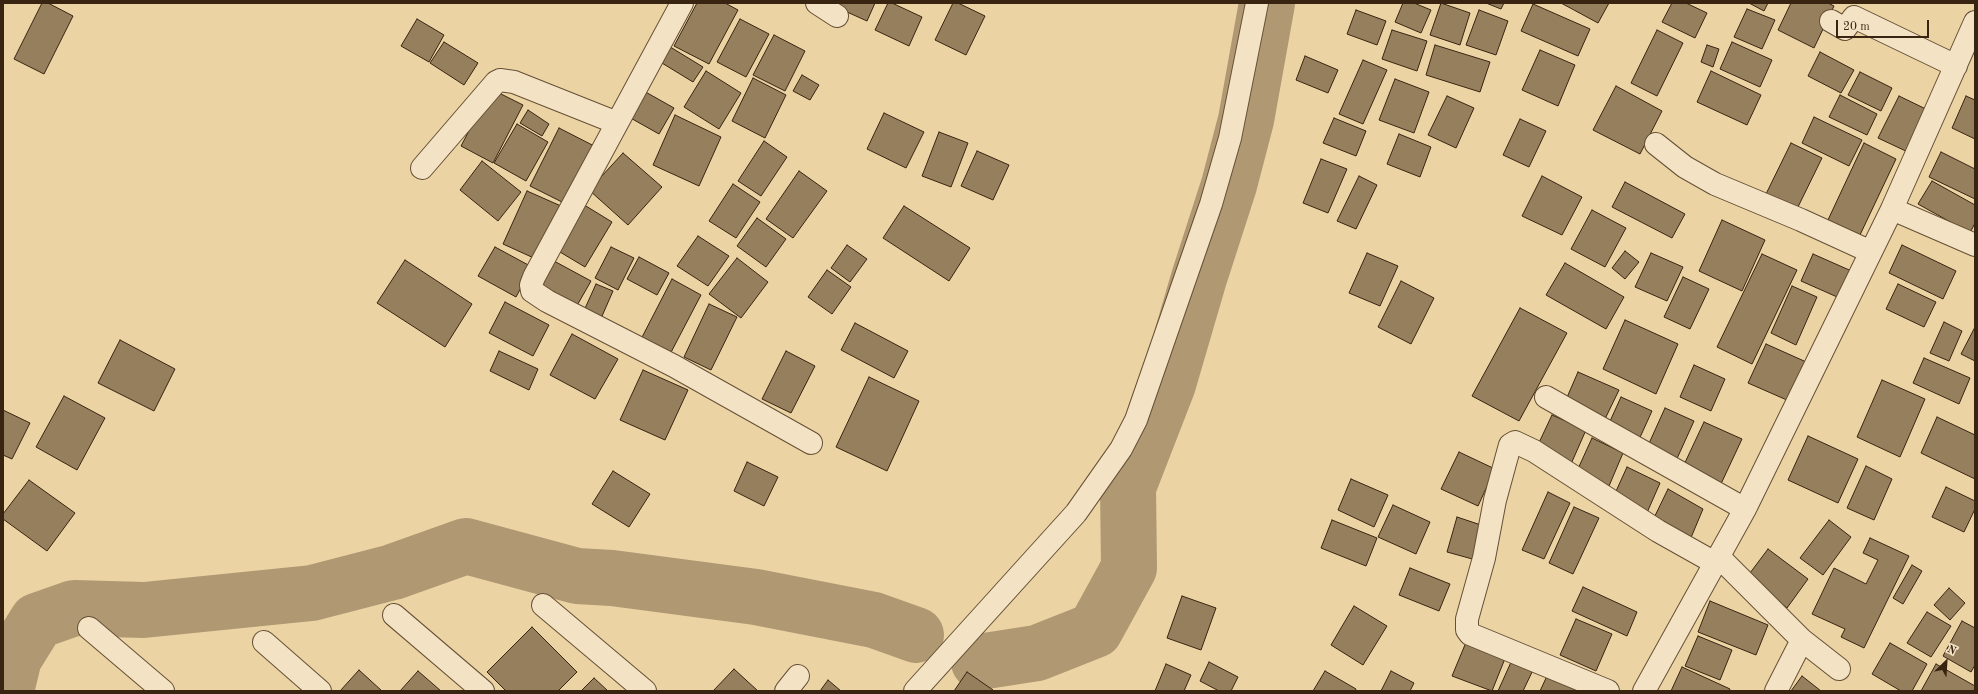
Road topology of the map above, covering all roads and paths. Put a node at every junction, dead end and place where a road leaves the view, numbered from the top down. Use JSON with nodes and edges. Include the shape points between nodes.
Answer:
{"nodes":[{"id":1,"x":682,"y":3,"type":"edge"},
{"id":2,"x":817,"y":3,"type":"edge"},
{"id":3,"x":1257,"y":3,"type":"edge"},
{"id":4,"x":838,"y":16,"type":"dead end"},
{"id":5,"x":1831,"y":21,"type":"dead end"},
{"id":6,"x":1975,"y":22,"type":"edge"},
{"id":7,"x":1956,"y":66,"type":"junction"},
{"id":8,"x":617,"y":123,"type":"junction"},
{"id":9,"x":1656,"y":144,"type":"dead end"},
{"id":10,"x":422,"y":168,"type":"dead end"},
{"id":11,"x":1892,"y":209,"type":"junction"},
{"id":12,"x":1975,"y":245,"type":"edge"},
{"id":13,"x":1871,"y":252,"type":"junction"},
{"id":14,"x":1546,"y":397,"type":"dead end"},
{"id":15,"x":811,"y":443,"type":"dead end"},
{"id":16,"x":1745,"y":509,"type":"junction"},
{"id":17,"x":1717,"y":560,"type":"junction"},
{"id":18,"x":543,"y":605,"type":"dead end"},
{"id":19,"x":394,"y":615,"type":"dead end"},
{"id":20,"x":89,"y":628,"type":"dead end"},
{"id":21,"x":1802,"y":640,"type":"junction"},
{"id":22,"x":264,"y":642,"type":"dead end"},
{"id":23,"x":1839,"y":669,"type":"dead end"},
{"id":24,"x":163,"y":691,"type":"edge"},
{"id":25,"x":320,"y":691,"type":"edge"},
{"id":26,"x":483,"y":691,"type":"edge"},
{"id":27,"x":645,"y":691,"type":"edge"},
{"id":28,"x":915,"y":691,"type":"edge"},
{"id":29,"x":1608,"y":691,"type":"edge"},
{"id":30,"x":1644,"y":691,"type":"edge"},
{"id":31,"x":1776,"y":691,"type":"edge"}],
"edges":[{"from":1,"to":8,"type":"street"},
{"from":2,"to":4,"type":"street"},
{"from":3,"to":28,"type":"street","via":[[1230,138],[1211,204],[1133,426],[1121,449],[1076,513]]},
{"from":5,"to":7,"type":"street","via":[[1845,29],[1854,17]]},
{"from":6,"to":7,"type":"street"},
{"from":7,"to":11,"type":"street"},
{"from":8,"to":10,"type":"street","via":[[514,82],[500,80]]},
{"from":8,"to":15,"type":"street","via":[[534,277],[532,291],[554,305],[674,366]]},
{"from":9,"to":13,"type":"street","via":[[1685,168],[1705,179]]},
{"from":11,"to":12,"type":"street"},
{"from":11,"to":13,"type":"street"},
{"from":13,"to":16,"type":"street"},
{"from":14,"to":16,"type":"street"},
{"from":16,"to":17,"type":"street"},
{"from":17,"to":21,"type":"street"},
{"from":17,"to":29,"type":"street","via":[[1658,531],[1534,451],[1515,442],[1510,445],[1467,619],[1467,630],[1470,634]]},
{"from":17,"to":30,"type":"street"},
{"from":18,"to":27,"type":"street"},
{"from":19,"to":26,"type":"street"},
{"from":20,"to":24,"type":"street"},
{"from":21,"to":23,"type":"street"},
{"from":21,"to":31,"type":"street"},
{"from":22,"to":25,"type":"street"}]}
